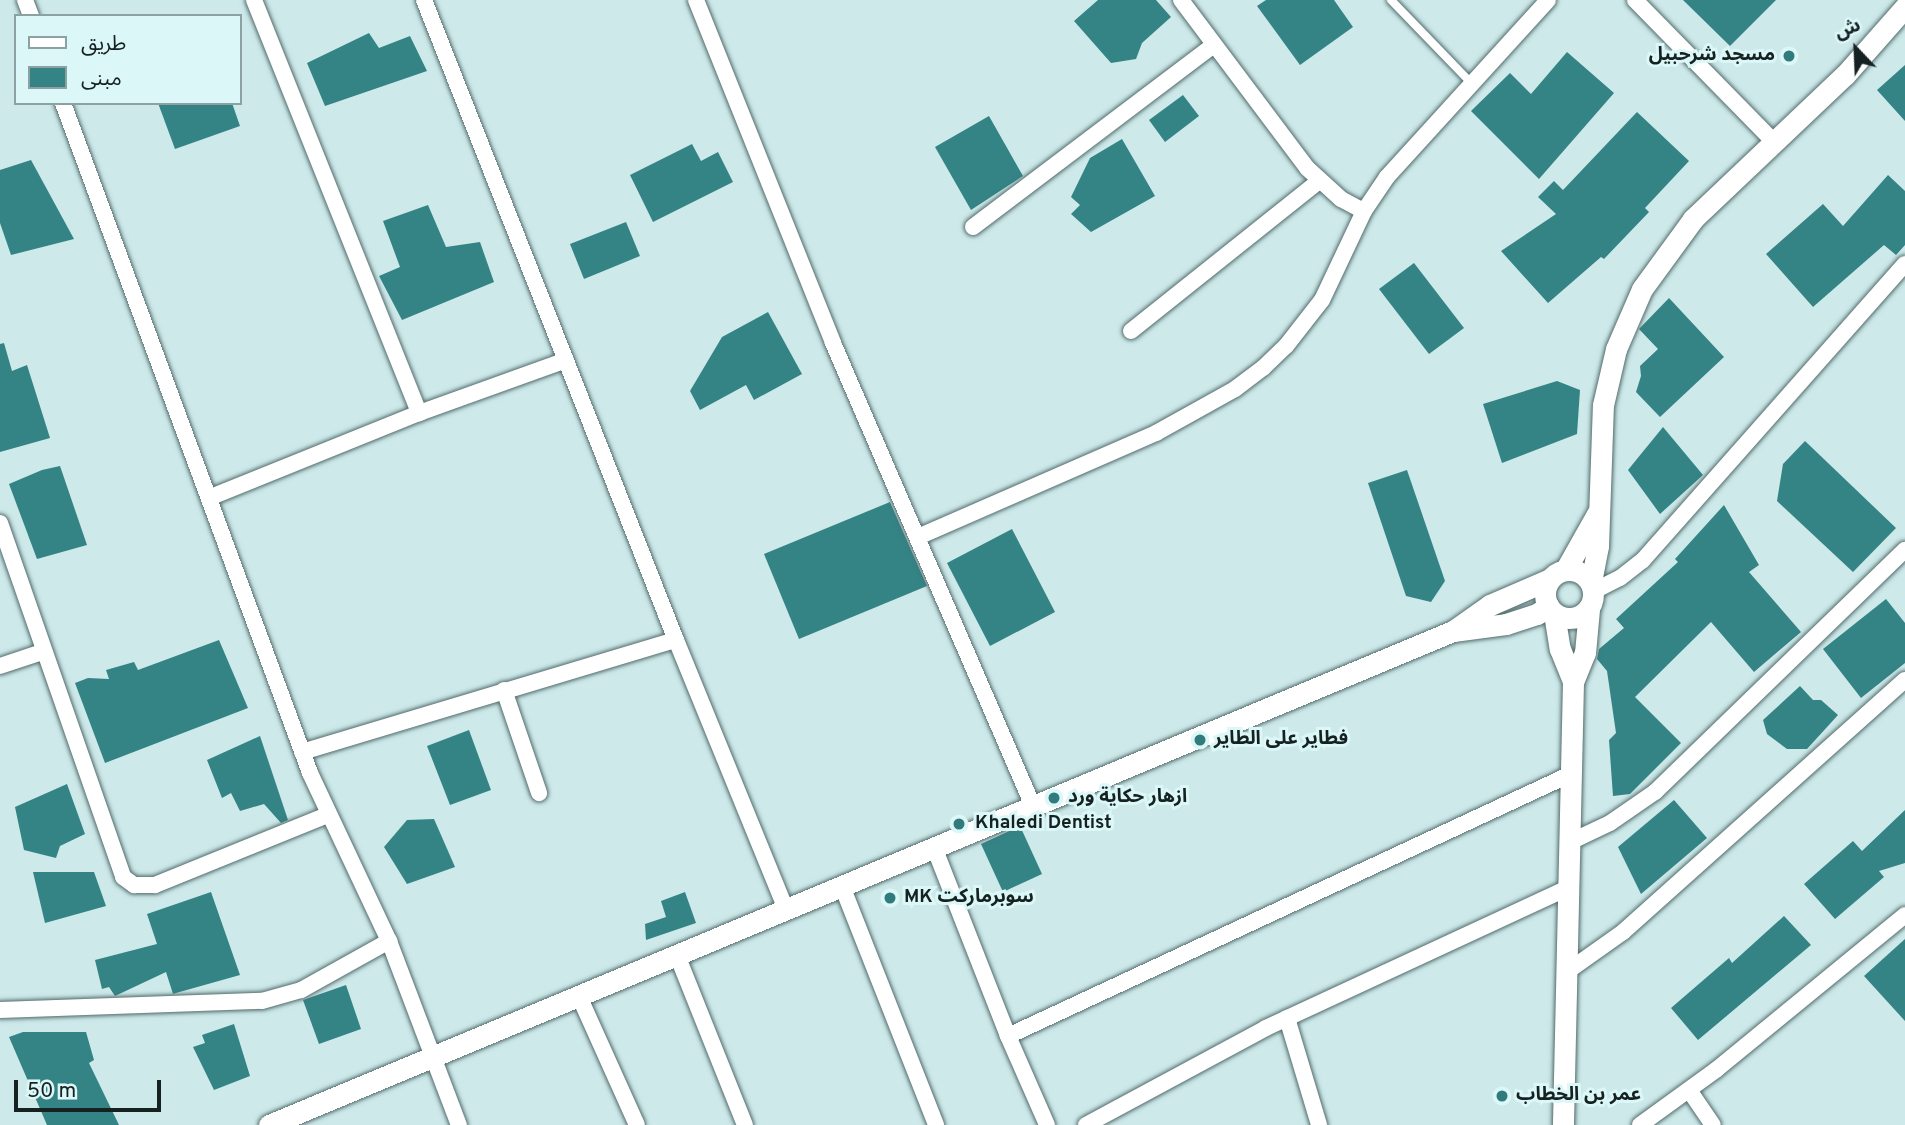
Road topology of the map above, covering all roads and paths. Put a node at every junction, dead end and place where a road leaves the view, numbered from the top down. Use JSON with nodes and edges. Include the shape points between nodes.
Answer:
{"nodes":[{"id":1,"x":254,"y":0,"type":"edge"},
{"id":2,"x":424,"y":0,"type":"edge"},
{"id":3,"x":696,"y":0,"type":"edge"},
{"id":4,"x":1181,"y":0,"type":"edge"},
{"id":5,"x":1391,"y":0,"type":"edge"},
{"id":6,"x":1548,"y":0,"type":"edge"},
{"id":7,"x":1635,"y":0,"type":"edge"},
{"id":8,"x":1905,"y":7,"type":"edge"},
{"id":9,"x":1214,"y":45,"type":"junction"},
{"id":10,"x":1472,"y":84,"type":"junction"},
{"id":11,"x":64,"y":105,"type":"edge"},
{"id":12,"x":1774,"y":142,"type":"junction"},
{"id":13,"x":1319,"y":181,"type":"junction"},
{"id":14,"x":1364,"y":211,"type":"junction"},
{"id":15,"x":973,"y":227,"type":"dead end"},
{"id":16,"x":1905,"y":264,"type":"edge"},
{"id":17,"x":1131,"y":331,"type":"dead end"},
{"id":18,"x":566,"y":360,"type":"junction"},
{"id":19,"x":419,"y":413,"type":"junction"},
{"id":20,"x":211,"y":498,"type":"junction"},
{"id":21,"x":1599,"y":510,"type":"junction"},
{"id":22,"x":0,"y":523,"type":"edge"},
{"id":23,"x":918,"y":537,"type":"junction"},
{"id":24,"x":1905,"y":550,"type":"edge"},
{"id":25,"x":1558,"y":574,"type":"junction"},
{"id":26,"x":1591,"y":594,"type":"junction"},
{"id":27,"x":1551,"y":610,"type":"junction"},
{"id":28,"x":1453,"y":631,"type":"junction"},
{"id":29,"x":676,"y":640,"type":"junction"},
{"id":30,"x":42,"y":652,"type":"junction"},
{"id":31,"x":0,"y":666,"type":"edge"},
{"id":32,"x":1905,"y":680,"type":"edge"},
{"id":33,"x":1573,"y":682,"type":"junction"},
{"id":34,"x":504,"y":690,"type":"junction"},
{"id":35,"x":302,"y":752,"type":"junction"},
{"id":36,"x":1571,"y":774,"type":"junction"},
{"id":37,"x":539,"y":793,"type":"dead end"},
{"id":38,"x":1033,"y":806,"type":"junction"},
{"id":39,"x":327,"y":816,"type":"junction"},
{"id":40,"x":1570,"y":842,"type":"junction"},
{"id":41,"x":934,"y":847,"type":"junction"},
{"id":42,"x":842,"y":886,"type":"junction"},
{"id":43,"x":1568,"y":888,"type":"junction"},
{"id":44,"x":786,"y":909,"type":"junction"},
{"id":45,"x":1905,"y":915,"type":"edge"},
{"id":46,"x":389,"y":941,"type":"junction"},
{"id":47,"x":677,"y":955,"type":"junction"},
{"id":48,"x":1568,"y":971,"type":"junction"},
{"id":49,"x":579,"y":996,"type":"junction"},
{"id":50,"x":0,"y":1010,"type":"edge"},
{"id":51,"x":1287,"y":1018,"type":"junction"},
{"id":52,"x":1008,"y":1036,"type":"junction"},
{"id":53,"x":432,"y":1057,"type":"junction"},
{"id":54,"x":1689,"y":1090,"type":"junction"},
{"id":55,"x":275,"y":1124,"type":"edge"},
{"id":56,"x":459,"y":1125,"type":"edge"},
{"id":57,"x":637,"y":1125,"type":"edge"},
{"id":58,"x":745,"y":1125,"type":"edge"},
{"id":59,"x":936,"y":1125,"type":"edge"},
{"id":60,"x":1047,"y":1125,"type":"edge"},
{"id":61,"x":1086,"y":1125,"type":"edge"},
{"id":62,"x":1319,"y":1125,"type":"edge"},
{"id":63,"x":1563,"y":1125,"type":"edge"},
{"id":64,"x":1640,"y":1125,"type":"edge"},
{"id":65,"x":1713,"y":1125,"type":"edge"}],
"edges":[{"from":1,"to":19,"type":"street"},
{"from":2,"to":18,"type":"street"},
{"from":3,"to":23,"type":"street","via":[[833,343]]},
{"from":4,"to":9,"type":"street"},
{"from":5,"to":10,"type":"lane"},
{"from":6,"to":10,"type":"street"},
{"from":7,"to":12,"type":"street"},
{"from":8,"to":12,"type":"street","via":[[1865,56]]},
{"from":9,"to":13,"type":"street"},
{"from":9,"to":15,"type":"street"},
{"from":10,"to":14,"type":"street","via":[[1387,177]]},
{"from":11,"to":20,"type":"street"},
{"from":12,"to":21,"type":"street","via":[[1674,242],[1628,317],[1603,405]]},
{"from":13,"to":14,"type":"street"},
{"from":13,"to":17,"type":"street"},
{"from":14,"to":23,"type":"street","via":[[1335,278],[1305,324],[1263,368],[1235,389],[1156,433]]},
{"from":16,"to":26,"type":"street","via":[[1643,560]]},
{"from":18,"to":19,"type":"street"},
{"from":18,"to":29,"type":"street"},
{"from":19,"to":20,"type":"street"},
{"from":20,"to":35,"type":"street"},
{"from":21,"to":25,"type":"street"},
{"from":21,"to":26,"type":"street"},
{"from":22,"to":30,"type":"street"},
{"from":23,"to":38,"type":"street"},
{"from":24,"to":40,"type":"street","via":[[1655,792],[1611,823]]},
{"from":25,"to":26,"type":"street","via":[[1576,570]]},
{"from":25,"to":27,"type":"street","via":[[1546,588]]},
{"from":25,"to":28,"type":"street","via":[[1490,605]]},
{"from":26,"to":27,"type":"street","via":[[1572,619]]},
{"from":26,"to":33,"type":"street","via":[[1585,653]]},
{"from":27,"to":28,"type":"street","via":[[1506,624]]},
{"from":27,"to":33,"type":"street"},
{"from":28,"to":38,"type":"street"},
{"from":29,"to":34,"type":"street"},
{"from":29,"to":44,"type":"street"},
{"from":30,"to":31,"type":"street"},
{"from":30,"to":39,"type":"street","via":[[112,853],[128,882],[144,886],[168,881]]},
{"from":32,"to":48,"type":"street","via":[[1623,932]]},
{"from":33,"to":36,"type":"street"},
{"from":34,"to":35,"type":"street"},
{"from":34,"to":37,"type":"street"},
{"from":35,"to":39,"type":"street"},
{"from":36,"to":40,"type":"street"},
{"from":36,"to":52,"type":"street"},
{"from":38,"to":41,"type":"street"},
{"from":39,"to":46,"type":"street"},
{"from":40,"to":43,"type":"street"},
{"from":41,"to":42,"type":"street"},
{"from":41,"to":52,"type":"street"},
{"from":42,"to":44,"type":"street"},
{"from":42,"to":59,"type":"street"},
{"from":43,"to":48,"type":"street"},
{"from":43,"to":51,"type":"street"},
{"from":44,"to":47,"type":"street"},
{"from":45,"to":54,"type":"street"},
{"from":46,"to":50,"type":"street","via":[[301,990],[262,1001]]},
{"from":46,"to":53,"type":"street"},
{"from":47,"to":49,"type":"street"},
{"from":47,"to":58,"type":"street"},
{"from":48,"to":63,"type":"street"},
{"from":49,"to":53,"type":"street"},
{"from":49,"to":57,"type":"street"},
{"from":51,"to":61,"type":"street"},
{"from":51,"to":62,"type":"street"},
{"from":52,"to":60,"type":"street"},
{"from":53,"to":55,"type":"street"},
{"from":53,"to":56,"type":"street"},
{"from":54,"to":64,"type":"street"},
{"from":54,"to":65,"type":"street"}]}
